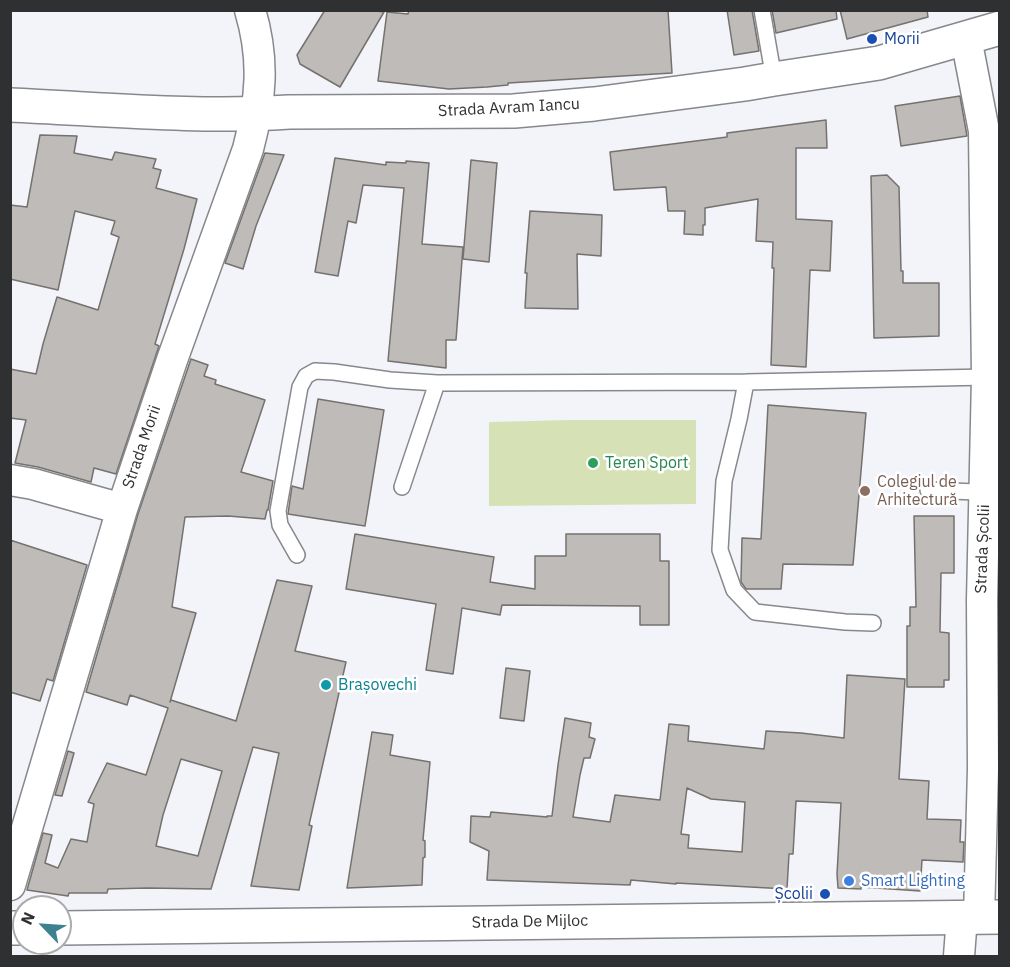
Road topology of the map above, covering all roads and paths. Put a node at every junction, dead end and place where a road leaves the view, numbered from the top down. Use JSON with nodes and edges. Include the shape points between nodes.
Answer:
{"nodes":[{"id":1,"x":250,"y":10,"type":"edge"},
{"id":2,"x":762,"y":10,"type":"edge"},
{"id":3,"x":999,"y":28,"type":"edge"},
{"id":4,"x":966,"y":38,"type":"junction"},
{"id":5,"x":774,"y":79,"type":"junction"},
{"id":6,"x":10,"y":105,"type":"edge"},
{"id":7,"x":257,"y":114,"type":"junction"},
{"id":8,"x":987,"y":377,"type":"junction"},
{"id":9,"x":746,"y":382,"type":"junction"},
{"id":10,"x":437,"y":383,"type":"junction"},
{"id":11,"x":10,"y":480,"type":"edge"},
{"id":12,"x":402,"y":487,"type":"dead end"},
{"id":13,"x":928,"y":490,"type":"dead end"},
{"id":14,"x":992,"y":493,"type":"edge"},
{"id":15,"x":122,"y":509,"type":"junction"},
{"id":16,"x":297,"y":555,"type":"dead end"},
{"id":17,"x":873,"y":623,"type":"dead end"},
{"id":18,"x":10,"y":885,"type":"edge"},
{"id":19,"x":980,"y":917,"type":"edge"},
{"id":20,"x":72,"y":928,"type":"edge"},
{"id":21,"x":959,"y":957,"type":"edge"}],
"edges":[{"from":1,"to":7,"type":"street","name":"Strada Morii","via":[[261,64]]},
{"from":2,"to":5,"type":"lane"},
{"from":3,"to":4,"type":"street","name":"Strada Avram Iancu"},
{"from":4,"to":5,"type":"street","name":"Strada Avram Iancu","via":[[879,63]]},
{"from":4,"to":8,"type":"street","name":"Strada Școlii","via":[[984,131]]},
{"from":5,"to":7,"type":"street","name":"Strada Avram Iancu","via":[[514,111]]},
{"from":6,"to":7,"type":"street","name":"Strada Avram Iancu"},
{"from":7,"to":15,"type":"street","name":"Strada Morii"},
{"from":8,"to":9,"type":"lane"},
{"from":8,"to":14,"type":"street","name":"Strada Școlii"},
{"from":9,"to":10,"type":"lane"},
{"from":9,"to":17,"type":"lane","via":[[724,482],[720,550],[734,590],[755,612]]},
{"from":10,"to":12,"type":"lane"},
{"from":10,"to":16,"type":"lane","via":[[315,371],[306,376],[295,407],[278,511],[280,525]]},
{"from":11,"to":15,"type":"street"},
{"from":13,"to":14,"type":"lane"},
{"from":14,"to":19,"type":"street","name":"Strada Școlii","via":[[982,600]]},
{"from":15,"to":18,"type":"street","name":"Strada Morii"},
{"from":19,"to":20,"type":"street","name":"Strada De Mijloc"},
{"from":19,"to":21,"type":"street","name":"Strada Școlii"}]}
